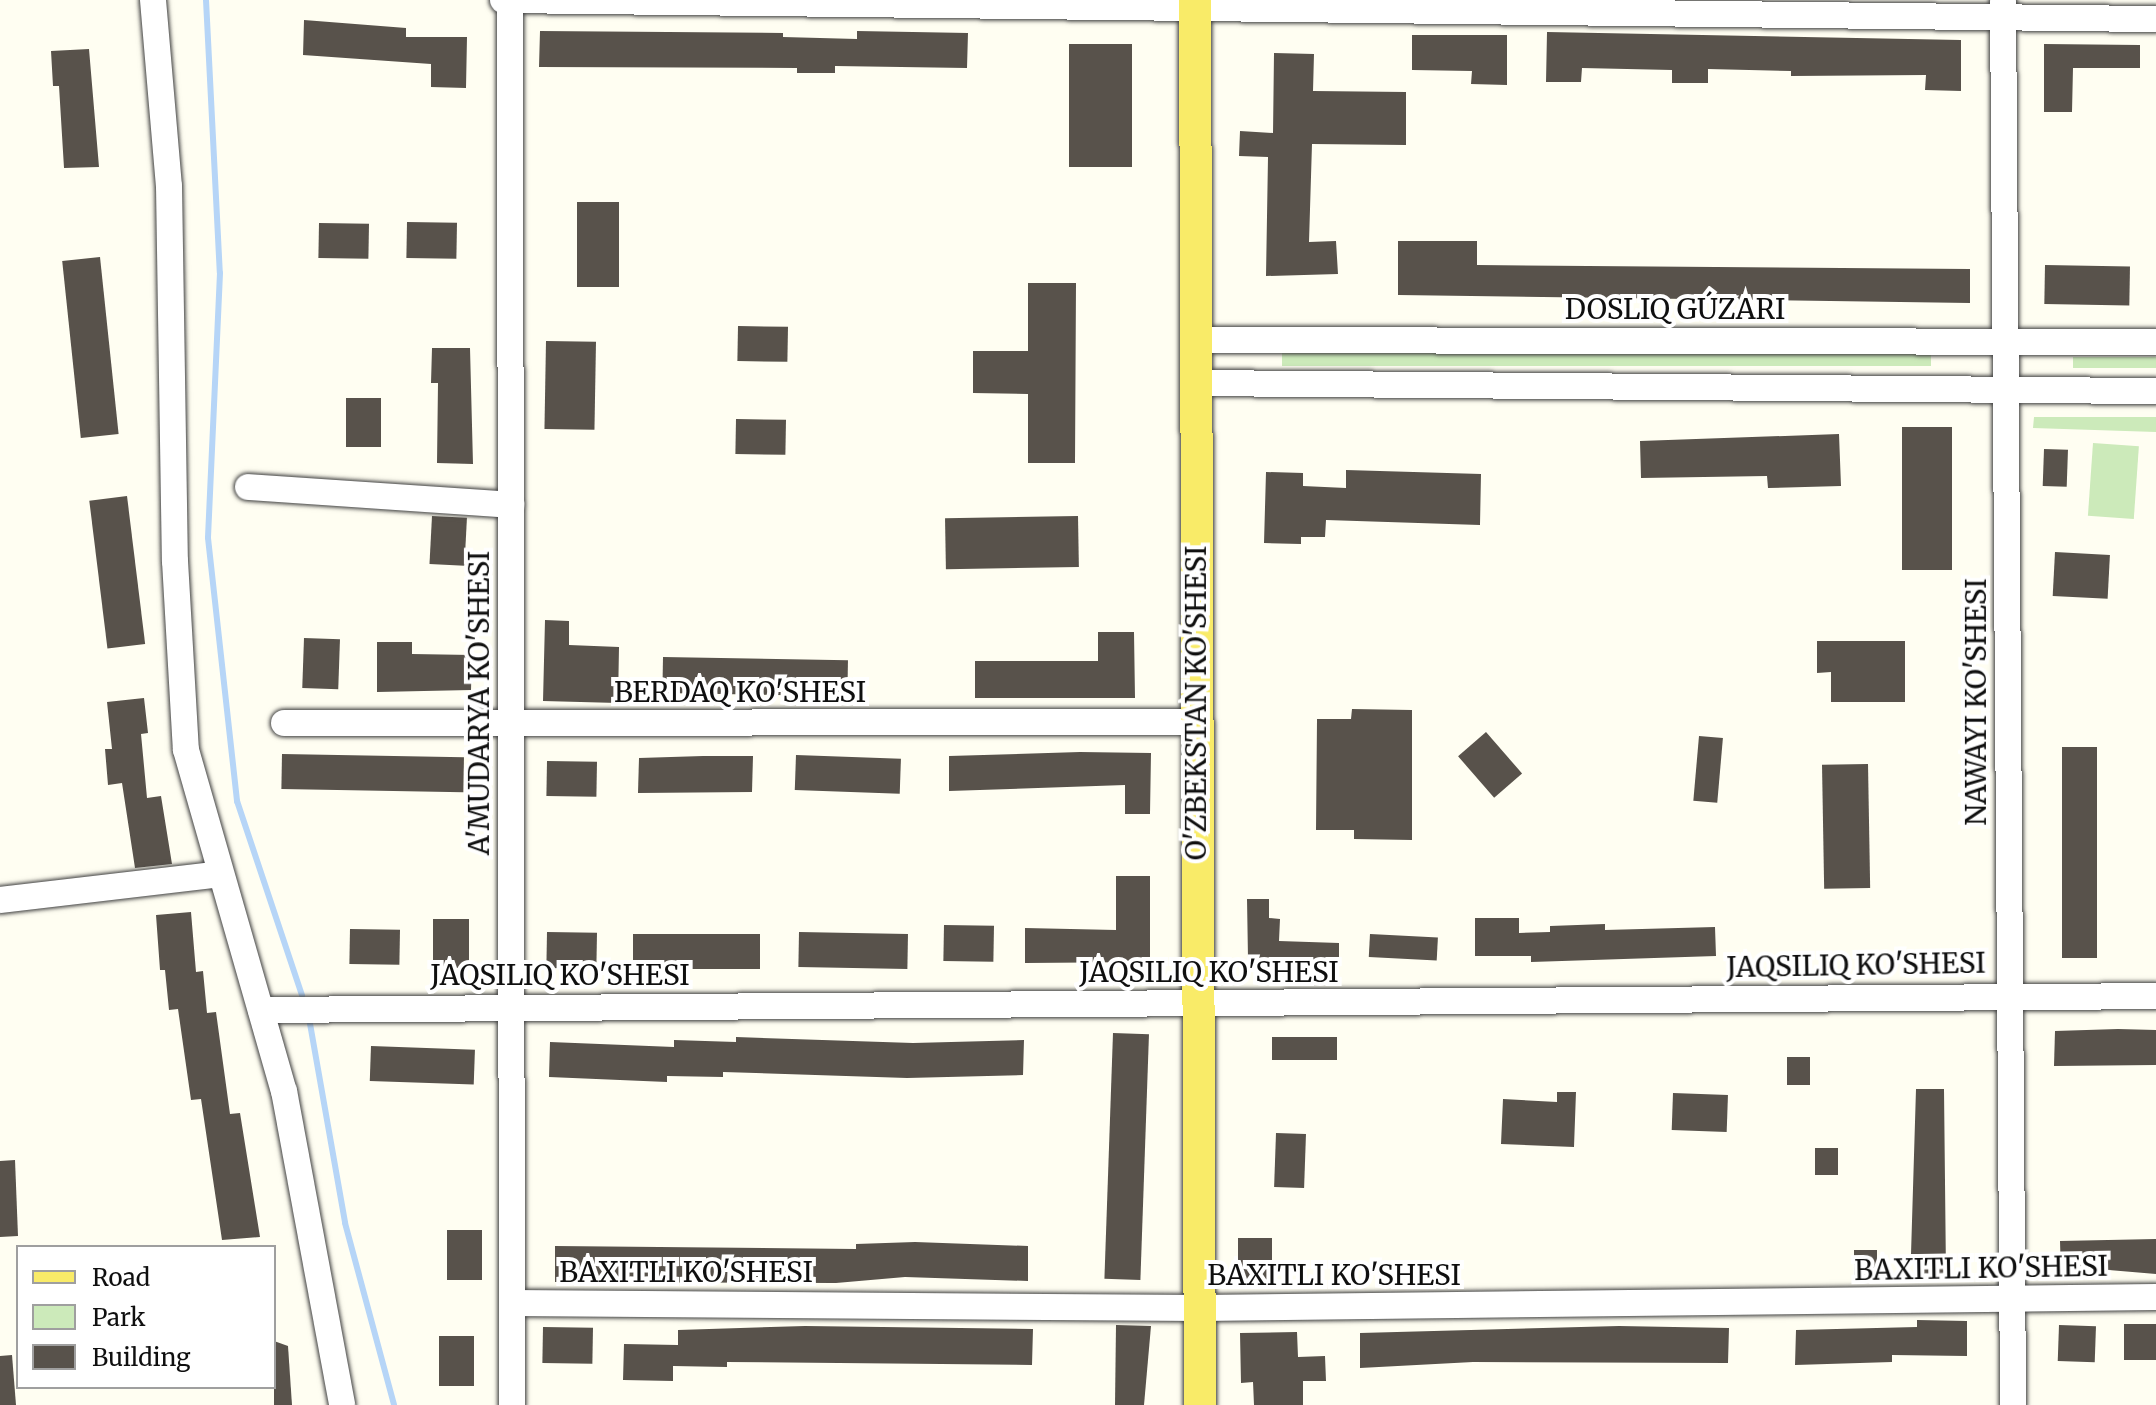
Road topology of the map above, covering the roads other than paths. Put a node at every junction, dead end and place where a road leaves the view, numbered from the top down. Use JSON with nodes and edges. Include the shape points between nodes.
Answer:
{"nodes":[{"id":1,"x":153,"y":0,"type":"edge"},
{"id":2,"x":503,"y":0,"type":"edge"},
{"id":3,"x":510,"y":0,"type":"edge"},
{"id":4,"x":1195,"y":3,"type":"edge"},
{"id":5,"x":2004,"y":9,"type":"edge"},
{"id":6,"x":2156,"y":19,"type":"edge"},
{"id":7,"x":1194,"y":340,"type":"junction"},
{"id":8,"x":1259,"y":341,"type":"junction"},
{"id":9,"x":2008,"y":342,"type":"junction"},
{"id":10,"x":2156,"y":342,"type":"edge"},
{"id":11,"x":1194,"y":383,"type":"junction"},
{"id":12,"x":1259,"y":384,"type":"junction"},
{"id":13,"x":2010,"y":389,"type":"junction"},
{"id":14,"x":2156,"y":391,"type":"edge"},
{"id":15,"x":248,"y":487,"type":"dead end"},
{"id":16,"x":511,"y":505,"type":"junction"},
{"id":17,"x":1196,"y":722,"type":"junction"},
{"id":18,"x":284,"y":723,"type":"dead end"},
{"id":19,"x":512,"y":725,"type":"junction"},
{"id":20,"x":220,"y":874,"type":"junction"},
{"id":21,"x":0,"y":900,"type":"edge"},
{"id":22,"x":2010,"y":995,"type":"junction"},
{"id":23,"x":2156,"y":996,"type":"edge"},
{"id":24,"x":1198,"y":1005,"type":"junction"},
{"id":25,"x":511,"y":1006,"type":"junction"},
{"id":26,"x":261,"y":1010,"type":"junction"},
{"id":27,"x":2156,"y":1297,"type":"edge"},
{"id":28,"x":2012,"y":1300,"type":"junction"},
{"id":29,"x":512,"y":1303,"type":"junction"},
{"id":30,"x":1201,"y":1308,"type":"junction"},
{"id":31,"x":342,"y":1405,"type":"edge"},
{"id":32,"x":512,"y":1405,"type":"edge"},
{"id":33,"x":1200,"y":1405,"type":"edge"},
{"id":34,"x":2013,"y":1405,"type":"edge"}],
"edges":[{"from":1,"to":20,"type":"street","via":[[169,186],[175,561],[186,750]]},
{"from":2,"to":3,"type":"street"},
{"from":3,"to":4,"type":"street"},
{"from":3,"to":16,"type":"street","name":"A'MUDARYA KO'SHESI"},
{"from":4,"to":5,"type":"street"},
{"from":4,"to":7,"type":"main road","name":"O'ZBEKSTAN KO'SHESI"},
{"from":5,"to":6,"type":"street"},
{"from":5,"to":9,"type":"street","name":"NAWAYI KO'SHESI"},
{"from":7,"to":8,"type":"street"},
{"from":7,"to":11,"type":"main road","name":"O'ZBEKSTAN KO'SHESI"},
{"from":8,"to":9,"type":"street"},
{"from":8,"to":12,"type":"street"},
{"from":9,"to":10,"type":"street"},
{"from":9,"to":13,"type":"street","name":"NAWAYI KO'SHESI"},
{"from":11,"to":12,"type":"street"},
{"from":11,"to":17,"type":"main road","name":"O'ZBEKSTAN KO'SHESI"},
{"from":12,"to":13,"type":"street"},
{"from":13,"to":14,"type":"street"},
{"from":13,"to":22,"type":"street","name":"NAWAYI KO'SHESI"},
{"from":15,"to":16,"type":"street"},
{"from":16,"to":19,"type":"street","name":"A'MUDARYA KO'SHESI"},
{"from":17,"to":19,"type":"street","name":"BERDAQ KO'SHESI"},
{"from":17,"to":24,"type":"main road","name":"O'ZBEKSTAN KO'SHESI"},
{"from":18,"to":19,"type":"street","name":"BERDAQ KO'SHESI"},
{"from":19,"to":25,"type":"street","name":"A'MUDARYA KO'SHESI"},
{"from":20,"to":21,"type":"street"},
{"from":20,"to":26,"type":"street"},
{"from":22,"to":23,"type":"street","name":"JAQSILIQ KO'SHESI"},
{"from":22,"to":24,"type":"street","name":"JAQSILIQ KO'SHESI"},
{"from":22,"to":28,"type":"street","name":"NAWAYI KO'SHESI"},
{"from":24,"to":25,"type":"street","name":"JAQSILIQ KO'SHESI"},
{"from":24,"to":30,"type":"main road","name":"O'ZBEKSTAN KO'SHESI"},
{"from":25,"to":26,"type":"street","name":"JAQSILIQ KO'SHESI"},
{"from":25,"to":29,"type":"street","name":"A'MUDARYA KO'SHESI"},
{"from":26,"to":31,"type":"street","via":[[284,1091]]},
{"from":27,"to":28,"type":"street","name":"BAXITLI KO'SHESI"},
{"from":28,"to":30,"type":"street","name":"BAXITLI KO'SHESI"},
{"from":28,"to":34,"type":"street","name":"NAWAYI KO'SHESI"},
{"from":29,"to":30,"type":"street","name":"BAXITLI KO'SHESI"},
{"from":29,"to":32,"type":"street","name":"A'MUDARYA KO'SHESI"},
{"from":30,"to":33,"type":"main road","name":"O'ZBEKSTAN KO'SHESI"}]}
